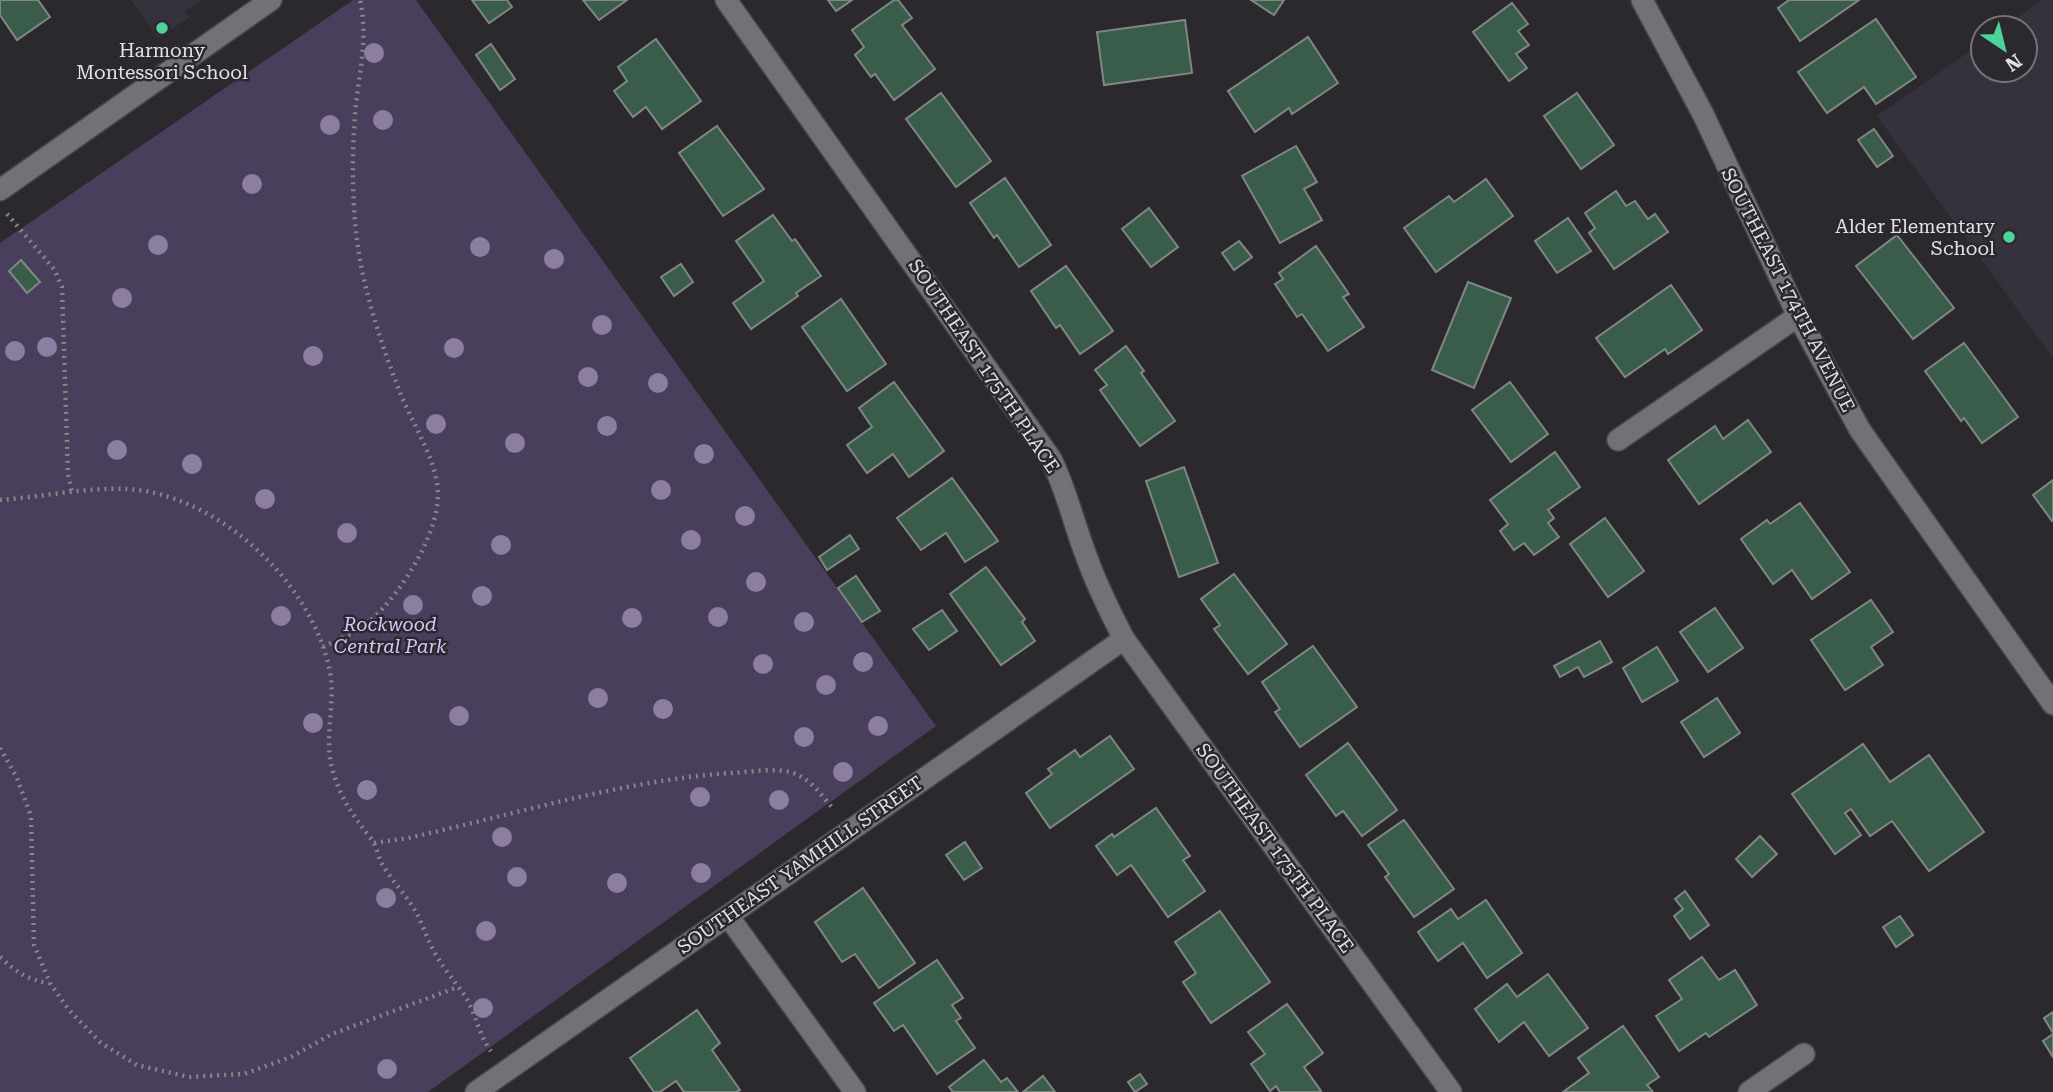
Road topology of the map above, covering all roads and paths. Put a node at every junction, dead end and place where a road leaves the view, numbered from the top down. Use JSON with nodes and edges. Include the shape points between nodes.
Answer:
{"nodes":[{"id":1,"x":271,"y":0,"type":"edge"},
{"id":2,"x":360,"y":0,"type":"edge"},
{"id":3,"x":726,"y":0,"type":"edge"},
{"id":4,"x":1642,"y":0,"type":"edge"},
{"id":5,"x":0,"y":190,"type":"edge"},
{"id":6,"x":0,"y":205,"type":"edge"},
{"id":7,"x":1798,"y":316,"type":"junction"},
{"id":8,"x":1618,"y":440,"type":"dead end"},
{"id":9,"x":72,"y":493,"type":"junction"},
{"id":10,"x":0,"y":500,"type":"edge"},
{"id":11,"x":1124,"y":639,"type":"junction"},
{"id":12,"x":323,"y":647,"type":"junction"},
{"id":13,"x":2053,"y":704,"type":"edge"},
{"id":14,"x":0,"y":748,"type":"edge"},
{"id":15,"x":849,"y":830,"type":"junction"},
{"id":16,"x":374,"y":843,"type":"junction"},
{"id":17,"x":728,"y":916,"type":"junction"},
{"id":18,"x":0,"y":957,"type":"edge"},
{"id":19,"x":50,"y":983,"type":"junction"},
{"id":20,"x":458,"y":987,"type":"junction"},
{"id":21,"x":1804,"y":1054,"type":"dead end"},
{"id":22,"x":506,"y":1071,"type":"junction"},
{"id":23,"x":476,"y":1092,"type":"edge"},
{"id":24,"x":855,"y":1092,"type":"edge"},
{"id":25,"x":1451,"y":1092,"type":"edge"},
{"id":26,"x":1749,"y":1092,"type":"edge"}],
"edges":[{"from":1,"to":5,"type":"street"},
{"from":2,"to":12,"type":"path","via":[[365,26],[355,117],[357,234],[373,309],[400,392],[433,470],[438,497],[427,539],[401,586],[369,622]]},
{"from":3,"to":11,"type":"street","name":"SOUTHEAST 175TH PLACE","via":[[1051,459],[1086,558]]},
{"from":4,"to":7,"type":"street","name":"SOUTHEAST 174TH AVENUE","via":[[1698,103]]},
{"from":6,"to":9,"type":"path","via":[[54,269],[62,287]]},
{"from":7,"to":8,"type":"street"},
{"from":7,"to":13,"type":"street","name":"SOUTHEAST 174TH AVENUE","via":[[1860,430]]},
{"from":9,"to":10,"type":"path"},
{"from":9,"to":12,"type":"path","via":[[107,489],[149,492],[218,520],[272,565],[295,591]]},
{"from":11,"to":15,"type":"street","name":"SOUTHEAST YAMHILL STREET"},
{"from":11,"to":25,"type":"street","name":"SOUTHEAST 175TH PLACE"},
{"from":12,"to":16,"type":"path","via":[[330,674],[332,770],[345,804]]},
{"from":14,"to":19,"type":"path","via":[[31,816],[34,945]]},
{"from":15,"to":16,"type":"path","via":[[808,781],[775,770],[642,784]]},
{"from":15,"to":17,"type":"street","name":"SOUTHEAST YAMHILL STREET"},
{"from":16,"to":20,"type":"path","via":[[382,864]]},
{"from":17,"to":22,"type":"street","name":"SOUTHEAST YAMHILL STREET"},
{"from":17,"to":24,"type":"street"},
{"from":18,"to":19,"type":"path","via":[[33,981]]},
{"from":19,"to":20,"type":"path","via":[[102,1043],[137,1065],[189,1077],[244,1074],[291,1057],[332,1034]]},
{"from":20,"to":22,"type":"path","via":[[481,1037]]},
{"from":21,"to":26,"type":"street"},
{"from":22,"to":23,"type":"street","name":"SOUTHEAST YAMHILL STREET"}]}
